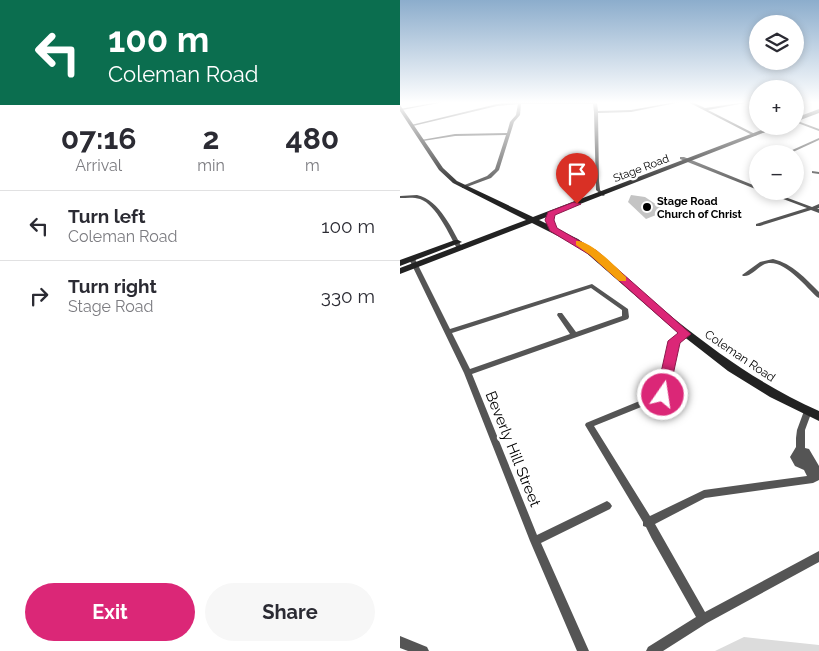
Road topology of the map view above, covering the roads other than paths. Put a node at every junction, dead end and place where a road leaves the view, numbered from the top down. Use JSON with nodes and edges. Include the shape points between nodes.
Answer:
{"nodes":[{"id":1,"x":418,"y":132,"type":"edge"},
{"id":2,"x":596,"y":132,"type":"edge"},
{"id":3,"x":509,"y":134,"type":"joint"},
{"id":4,"x":749,"y":135,"type":"edge"},
{"id":5,"x":819,"y":139,"type":"edge"},
{"id":6,"x":423,"y":140,"type":"junction"},
{"id":7,"x":804,"y":146,"type":"edge"},
{"id":8,"x":685,"y":160,"type":"junction"},
{"id":9,"x":749,"y":185,"type":"edge"},
{"id":10,"x":464,"y":187,"type":"junction"},
{"id":11,"x":600,"y":192,"type":"junction"},
{"id":12,"x":400,"y":197,"type":"edge"},
{"id":13,"x":789,"y":200,"type":"edge"},
{"id":14,"x":819,"y":206,"type":"edge"},
{"id":15,"x":812,"y":208,"type":"junction"},
{"id":16,"x":819,"y":211,"type":"edge"},
{"id":17,"x":552,"y":214,"type":"junction"},
{"id":18,"x":529,"y":219,"type":"junction"},
{"id":19,"x":758,"y":225,"type":"dead end"},
{"id":20,"x":554,"y":229,"type":"junction"},
{"id":21,"x":458,"y":246,"type":"junction"},
{"id":22,"x":414,"y":262,"type":"junction"},
{"id":23,"x":400,"y":263,"type":"edge"},
{"id":24,"x":400,"y":271,"type":"edge"},
{"id":25,"x":745,"y":275,"type":"dead end"},
{"id":26,"x":819,"y":296,"type":"edge"},
{"id":27,"x":560,"y":315,"type":"dead end"},
{"id":28,"x":450,"y":332,"type":"junction"},
{"id":29,"x":686,"y":334,"type":"junction"},
{"id":30,"x":574,"y":335,"type":"junction"},
{"id":31,"x":468,"y":373,"type":"junction"},
{"id":32,"x":808,"y":411,"type":"junction"},
{"id":33,"x":819,"y":416,"type":"edge"},
{"id":34,"x":800,"y":450,"type":"junction"},
{"id":35,"x":817,"y":476,"type":"edge"},
{"id":36,"x":607,"y":506,"type":"dead end"},
{"id":37,"x":648,"y":523,"type":"junction"},
{"id":38,"x":534,"y":541,"type":"junction"},
{"id":39,"x":819,"y":556,"type":"edge"},
{"id":40,"x":704,"y":620,"type":"junction"},
{"id":41,"x":400,"y":642,"type":"edge"},
{"id":42,"x":423,"y":651,"type":"edge"},
{"id":43,"x":583,"y":651,"type":"edge"},
{"id":44,"x":652,"y":651,"type":"edge"}],
"edges":[{"from":1,"to":6,"type":"main road","name":"Coleman Road"},
{"from":2,"to":11,"type":"street"},
{"from":3,"to":6,"type":"street","via":[[455,135]]},
{"from":3,"to":10,"type":"street","via":[[495,174]]},
{"from":4,"to":8,"type":"main road","name":"Stage Road"},
{"from":5,"to":7,"type":"street"},
{"from":6,"to":10,"type":"main road","name":"Coleman Road","via":[[441,169]]},
{"from":8,"to":9,"type":"street"},
{"from":8,"to":11,"type":"main road","name":"Stage Road"},
{"from":10,"to":18,"type":"main road","name":"Coleman Road"},
{"from":11,"to":17,"type":"main road","name":"Stage Road"},
{"from":11,"to":18,"type":"main road","name":"Stage Road"},
{"from":12,"to":21,"type":"street","via":[[424,199],[445,223]]},
{"from":13,"to":15,"type":"street"},
{"from":14,"to":15,"type":"street"},
{"from":15,"to":16,"type":"street"},
{"from":15,"to":19,"type":"street"},
{"from":17,"to":18,"type":"main road","name":"Stage Road"},
{"from":17,"to":20,"type":"main road","via":[[549,220]]},
{"from":18,"to":20,"type":"main road","name":"Coleman Road"},
{"from":18,"to":21,"type":"main road","name":"Stage Road"},
{"from":20,"to":29,"type":"main road","name":"Coleman Road","via":[[594,253]]},
{"from":21,"to":22,"type":"main road","name":"Stage Road"},
{"from":22,"to":23,"type":"main road","name":"Stage Road"},
{"from":22,"to":24,"type":"main road","name":"Stage Road"},
{"from":22,"to":28,"type":"street","name":"Beverly Hill Street"},
{"from":25,"to":26,"type":"street","via":[[766,262],[778,262]]},
{"from":27,"to":30,"type":"street"},
{"from":28,"to":30,"type":"street","via":[[592,286],[625,309],[626,317]]},
{"from":28,"to":31,"type":"street","name":"Beverly Hill Street"},
{"from":29,"to":32,"type":"main road","name":"Coleman Road","via":[[766,390]]},
{"from":29,"to":37,"type":"street","via":[[674,341],[663,395],[589,425]]},
{"from":30,"to":31,"type":"street"},
{"from":31,"to":38,"type":"street","name":"Beverly Hill Street"},
{"from":32,"to":33,"type":"main road","name":"Coleman Road"},
{"from":32,"to":34,"type":"street","via":[[802,423]]},
{"from":34,"to":35,"type":"street","via":[[807,467]]},
{"from":34,"to":35,"type":"street","via":[[806,452]]},
{"from":35,"to":37,"type":"street","via":[[704,494]]},
{"from":36,"to":38,"type":"street"},
{"from":37,"to":40,"type":"street"},
{"from":38,"to":43,"type":"street","name":"Beverly Hill Street"},
{"from":39,"to":40,"type":"street"},
{"from":40,"to":44,"type":"street"},
{"from":41,"to":42,"type":"street"}]}
